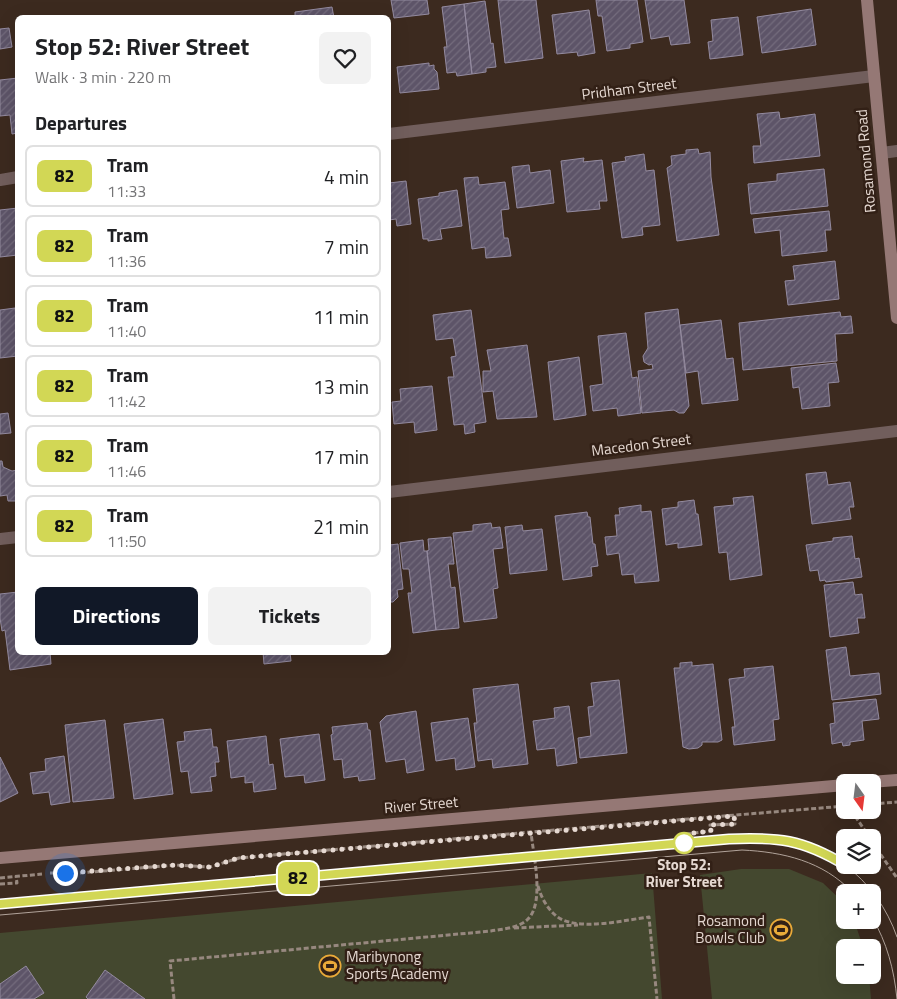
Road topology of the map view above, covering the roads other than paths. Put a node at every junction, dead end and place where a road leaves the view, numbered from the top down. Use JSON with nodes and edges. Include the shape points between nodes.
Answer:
{"nodes":[{"id":1,"x":867,"y":0,"type":"edge"},
{"id":2,"x":874,"y":76,"type":"junction"},
{"id":3,"x":391,"y":134,"type":"edge"},
{"id":4,"x":897,"y":151,"type":"edge"},
{"id":5,"x":882,"y":153,"type":"junction"},
{"id":6,"x":15,"y":178,"type":"edge"},
{"id":7,"x":0,"y":180,"type":"edge"},
{"id":8,"x":897,"y":318,"type":"edge"},
{"id":9,"x":897,"y":430,"type":"edge"},
{"id":10,"x":391,"y":492,"type":"edge"},
{"id":11,"x":15,"y":537,"type":"edge"},
{"id":12,"x":0,"y":539,"type":"edge"},
{"id":13,"x":897,"y":780,"type":"edge"},
{"id":14,"x":881,"y":781,"type":"edge"},
{"id":15,"x":836,"y":785,"type":"edge"},
{"id":16,"x":0,"y":858,"type":"edge"}],
"edges":[{"from":1,"to":2,"type":"street","name":"Rosamond Road"},
{"from":2,"to":3,"type":"street","name":"Pridham Street"},
{"from":2,"to":5,"type":"street","name":"Rosamond Road"},
{"from":4,"to":5,"type":"street"},
{"from":5,"to":8,"type":"street","name":"Rosamond Road"},
{"from":6,"to":7,"type":"street"},
{"from":9,"to":10,"type":"street","name":"Macedon Street"},
{"from":11,"to":12,"type":"street"},
{"from":13,"to":14,"type":"street"},
{"from":15,"to":16,"type":"street","name":"River Street"}]}
